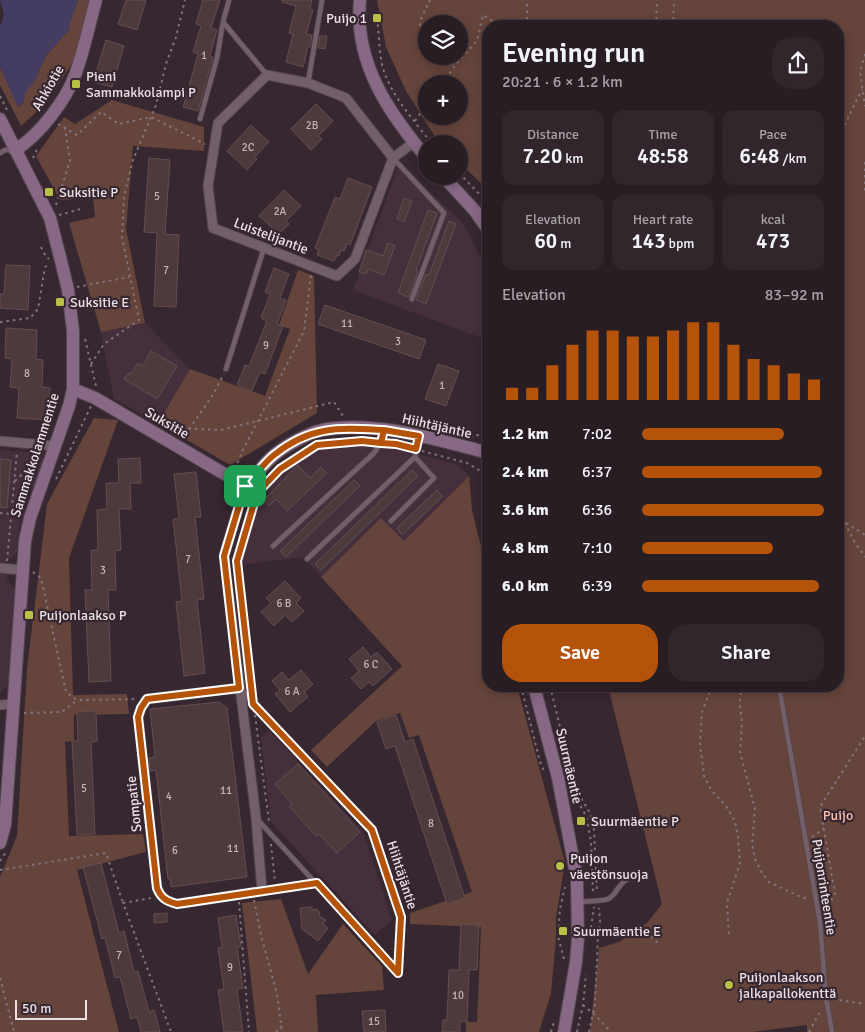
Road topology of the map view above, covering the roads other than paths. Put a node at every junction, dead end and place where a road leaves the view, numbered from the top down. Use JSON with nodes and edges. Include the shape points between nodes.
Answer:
{"nodes":[{"id":1,"x":96,"y":0,"type":"edge"},
{"id":2,"x":229,"y":0,"type":"edge"},
{"id":3,"x":322,"y":0,"type":"edge"},
{"id":4,"x":360,"y":0,"type":"edge"},
{"id":5,"x":223,"y":22,"type":"junction"},
{"id":6,"x":266,"y":75,"type":"junction"},
{"id":7,"x":308,"y":83,"type":"junction"},
{"id":8,"x":200,"y":119,"type":"dead end"},
{"id":9,"x":0,"y":120,"type":"edge"},
{"id":10,"x":414,"y":142,"type":"junction"},
{"id":11,"x":418,"y":147,"type":"edge"},
{"id":12,"x":15,"y":150,"type":"junction"},
{"id":13,"x":0,"y":153,"type":"edge"},
{"id":14,"x":393,"y":158,"type":"junction"},
{"id":15,"x":451,"y":185,"type":"edge"},
{"id":16,"x":482,"y":221,"type":"edge"},
{"id":17,"x":264,"y":248,"type":"junction"},
{"id":18,"x":412,"y":299,"type":"dead end"},
{"id":19,"x":226,"y":369,"type":"road end"},
{"id":20,"x":72,"y":389,"type":"junction"},
{"id":21,"x":383,"y":436,"type":"junction"},
{"id":22,"x":419,"y":436,"type":"junction"},
{"id":23,"x":0,"y":441,"type":"edge"},
{"id":24,"x":55,"y":446,"type":"junction"},
{"id":25,"x":482,"y":451,"type":"edge"},
{"id":26,"x":415,"y":457,"type":"junction"},
{"id":27,"x":245,"y":486,"type":"junction"},
{"id":28,"x":391,"y":521,"type":"dead end"},
{"id":29,"x":272,"y":546,"type":"dead end"},
{"id":30,"x":307,"y":559,"type":"dead end"},
{"id":31,"x":3,"y":565,"type":"edge"},
{"id":32,"x":27,"y":570,"type":"junction"},
{"id":33,"x":239,"y":688,"type":"junction"},
{"id":34,"x":536,"y":692,"type":"edge"},
{"id":35,"x":781,"y":692,"type":"edge"},
{"id":36,"x":0,"y":704,"type":"edge"},
{"id":37,"x":17,"y":709,"type":"junction"},
{"id":38,"x":256,"y":818,"type":"junction"},
{"id":39,"x":0,"y":843,"type":"edge"},
{"id":40,"x":628,"y":879,"type":"dead end"},
{"id":41,"x":317,"y":883,"type":"junction"},
{"id":42,"x":257,"y":892,"type":"junction"},
{"id":43,"x":577,"y":903,"type":"junction"},
{"id":44,"x":564,"y":1032,"type":"edge"},
{"id":45,"x":832,"y":1032,"type":"edge"}],
"edges":[{"from":1,"to":12,"type":"street","name":"Ahkiotie","via":[[75,76],[39,130]]},
{"from":2,"to":5,"type":"lane"},
{"from":3,"to":7,"type":"lane"},
{"from":4,"to":10,"type":"street","via":[[360,28],[369,69],[380,94]]},
{"from":5,"to":6,"type":"lane"},
{"from":5,"to":8,"type":"lane"},
{"from":6,"to":7,"type":"street"},
{"from":6,"to":17,"type":"street","name":"Luistelijantie","via":[[218,123],[208,186],[213,228]]},
{"from":7,"to":14,"type":"street","via":[[346,98]]},
{"from":9,"to":12,"type":"street","name":"Sammakkolammentie"},
{"from":10,"to":11,"type":"street"},
{"from":10,"to":14,"type":"street"},
{"from":12,"to":13,"type":"lane"},
{"from":12,"to":20,"type":"street","name":"Sammakkolammentie","via":[[50,218],[68,290],[73,331]]},
{"from":14,"to":17,"type":"street","name":"Luistelijantie","via":[[355,259],[337,276]]},
{"from":14,"to":18,"type":"lane","via":[[444,213]]},
{"from":15,"to":16,"type":"street"},
{"from":17,"to":19,"type":"lane"},
{"from":20,"to":24,"type":"street","name":"Sammakkolammentie"},
{"from":20,"to":27,"type":"street","name":"Suksitie","via":[[95,398]]},
{"from":21,"to":22,"type":"street","name":"Hiihtäjäntie"},
{"from":21,"to":27,"type":"street","name":"Hiihtäjäntie","via":[[342,428],[320,430],[274,455]]},
{"from":21,"to":29,"type":"lane","via":[[374,453]]},
{"from":22,"to":25,"type":"street","name":"Hiihtäjäntie"},
{"from":22,"to":26,"type":"lane"},
{"from":23,"to":24,"type":"street"},
{"from":24,"to":32,"type":"street","name":"Sammakkolammentie","via":[[24,541]]},
{"from":26,"to":28,"type":"lane","via":[[434,478]]},
{"from":26,"to":30,"type":"lane"},
{"from":27,"to":33,"type":"street","name":"Hiihtäjäntie","via":[[224,556]]},
{"from":31,"to":32,"type":"street"},
{"from":32,"to":37,"type":"street","name":"Sammakkolammentie"},
{"from":33,"to":38,"type":"street","name":"Hiihtäjäntie"},
{"from":33,"to":41,"type":"lane","name":"Hiihtäjäntie","via":[[372,830],[401,917],[398,973]]},
{"from":33,"to":42,"type":"street","name":"Sompatie","via":[[147,699],[138,717],[157,888],[161,896],[177,904]]},
{"from":34,"to":43,"type":"street","name":"Suurmäentie","via":[[558,778],[577,880]]},
{"from":35,"to":45,"type":"lane","name":"Puijonrinteentie","via":[[820,923]]},
{"from":36,"to":37,"type":"street"},
{"from":37,"to":39,"type":"street","name":"Sammakkolammentie","via":[[5,825]]},
{"from":38,"to":41,"type":"lane","name":"Hiihtäjäntie"},
{"from":38,"to":42,"type":"street","name":"Hiihtäjäntie"},
{"from":40,"to":43,"type":"lane","via":[[622,881],[607,900]]},
{"from":41,"to":42,"type":"lane"},
{"from":43,"to":44,"type":"street","name":"Suurmäentie","via":[[576,962]]}]}
